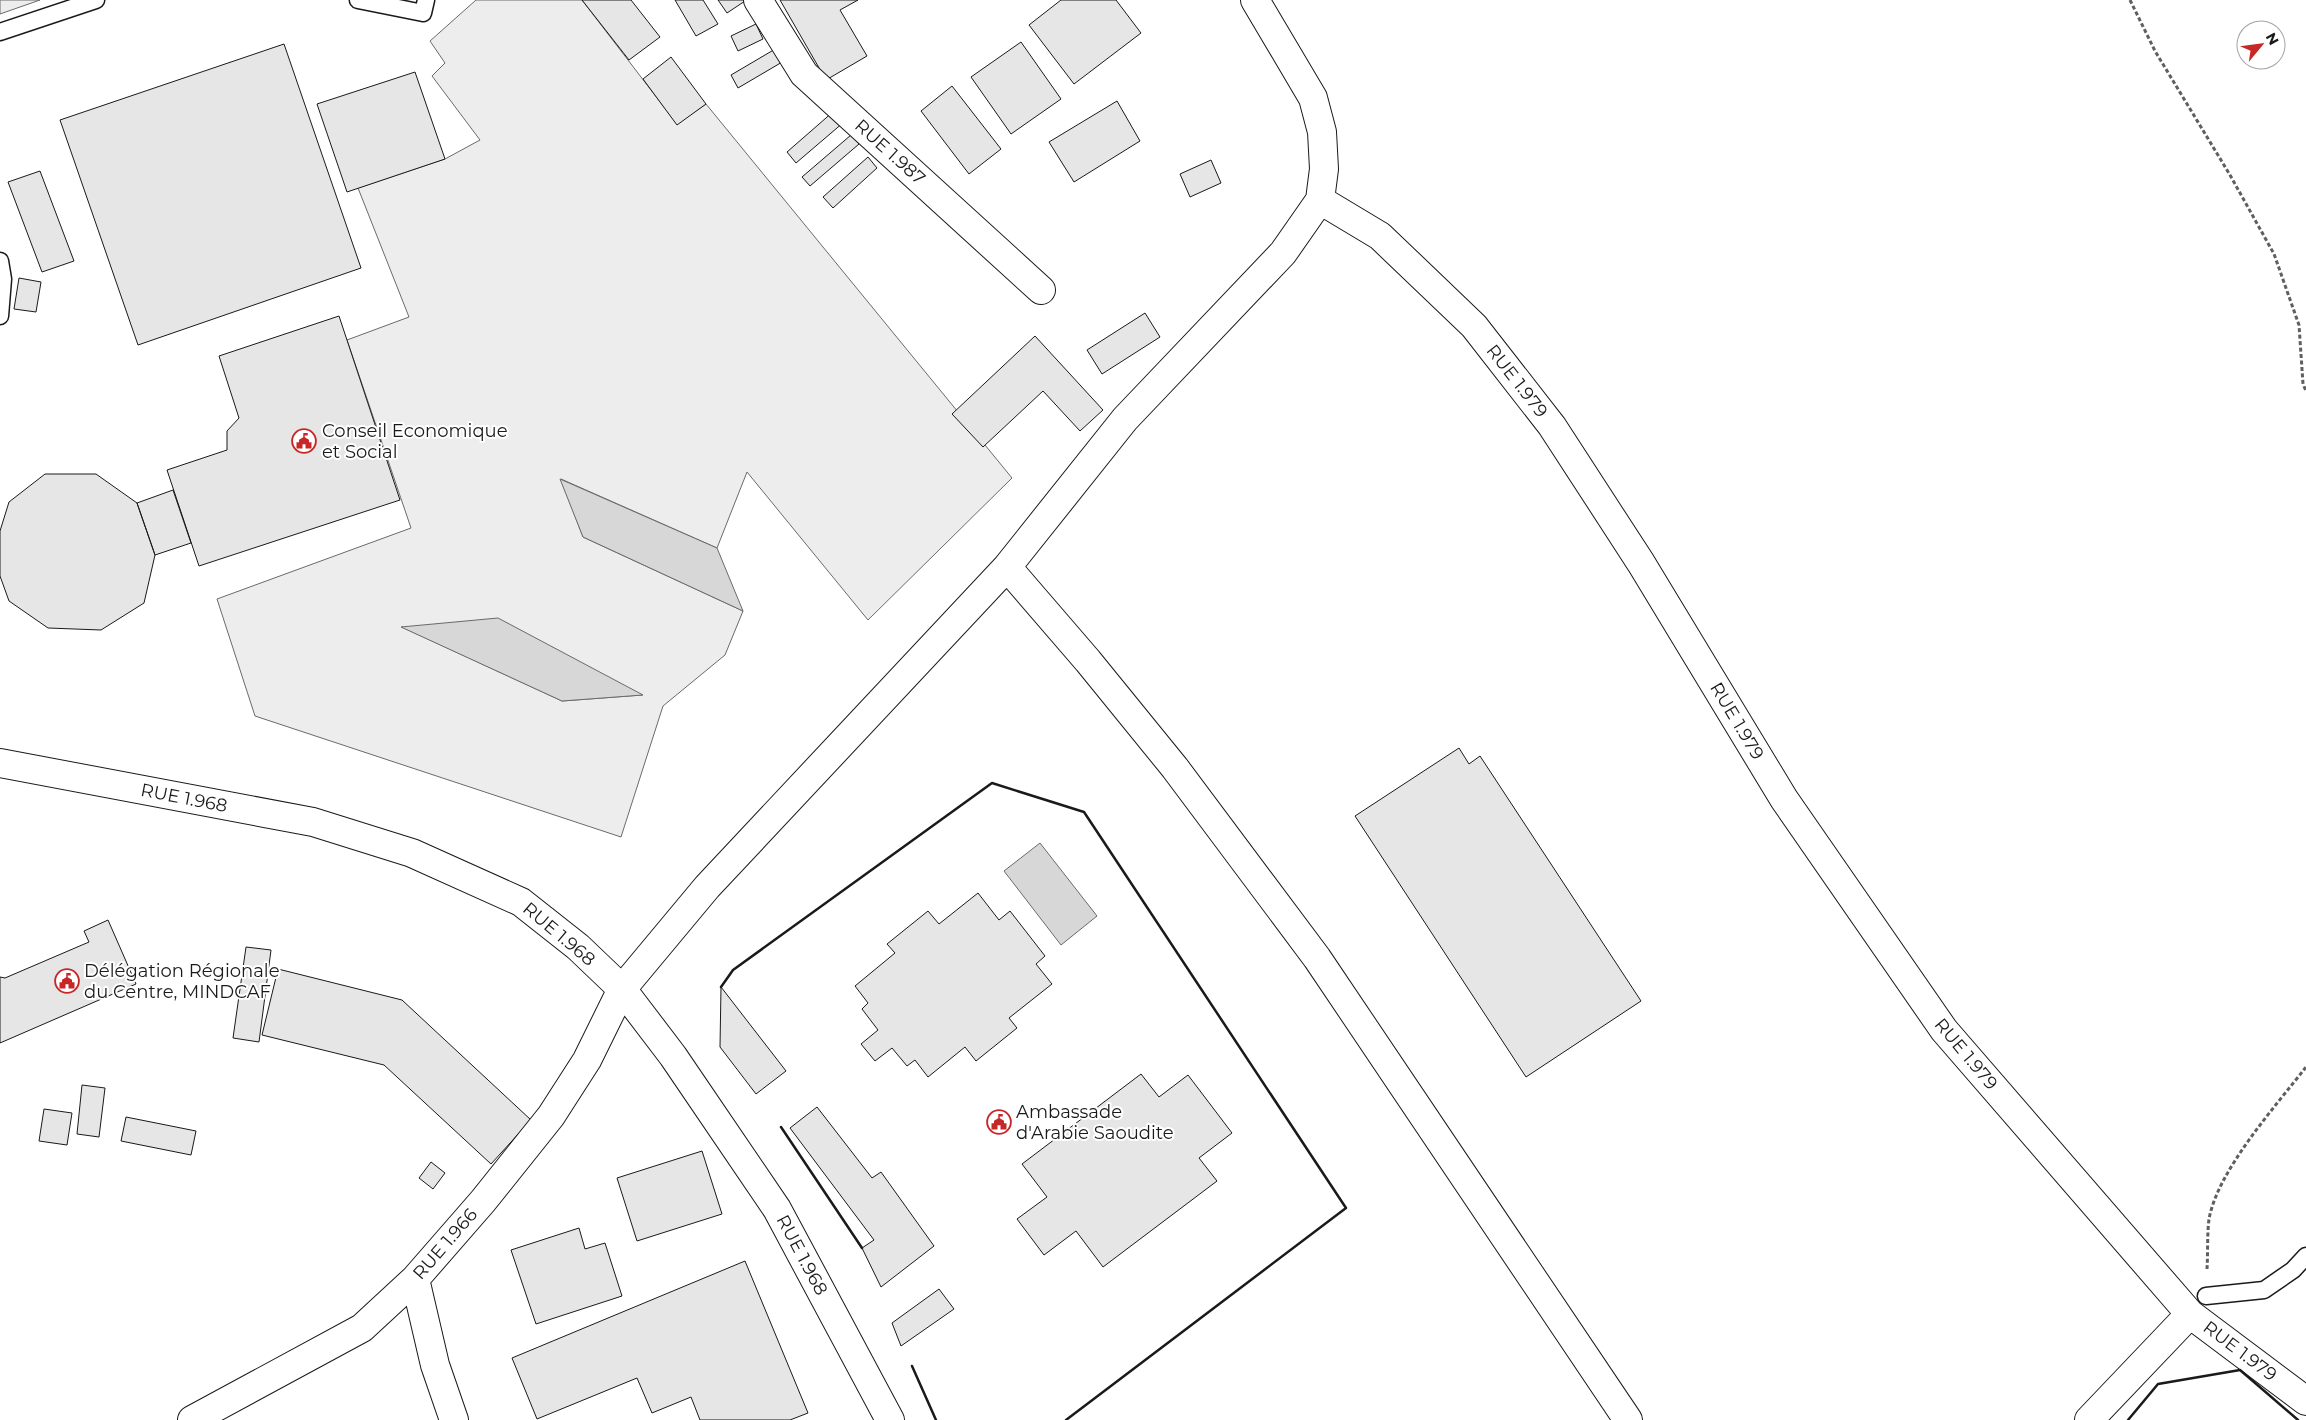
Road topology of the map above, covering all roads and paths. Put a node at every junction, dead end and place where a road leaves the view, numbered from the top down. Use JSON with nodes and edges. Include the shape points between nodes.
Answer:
{"nodes":[{"id":1,"x":96,"y":0,"type":"edge"},
{"id":2,"x":358,"y":0,"type":"edge"},
{"id":3,"x":426,"y":0,"type":"edge"},
{"id":4,"x":758,"y":0,"type":"edge"},
{"id":5,"x":1255,"y":0,"type":"edge"},
{"id":6,"x":2130,"y":0,"type":"edge"},
{"id":7,"x":0,"y":32,"type":"edge"},
{"id":8,"x":1320,"y":200,"type":"junction"},
{"id":9,"x":0,"y":261,"type":"edge"},
{"id":10,"x":1040,"y":290,"type":"dead end"},
{"id":11,"x":0,"y":316,"type":"edge"},
{"id":12,"x":2306,"y":391,"type":"edge"},
{"id":13,"x":1007,"y":567,"type":"junction"},
{"id":14,"x":0,"y":763,"type":"edge"},
{"id":15,"x":622,"y":988,"type":"junction"},
{"id":16,"x":2306,"y":1067,"type":"edge"},
{"id":17,"x":2306,"y":1256,"type":"edge"},
{"id":18,"x":415,"y":1279,"type":"junction"},
{"id":19,"x":2198,"y":1305,"type":"junction"},
{"id":20,"x":2306,"y":1401,"type":"edge"},
{"id":21,"x":192,"y":1420,"type":"edge"},
{"id":22,"x":454,"y":1420,"type":"edge"},
{"id":23,"x":890,"y":1420,"type":"edge"},
{"id":24,"x":1628,"y":1420,"type":"edge"},
{"id":25,"x":2088,"y":1420,"type":"edge"}],
"edges":[{"from":1,"to":7,"type":"lane"},
{"from":2,"to":3,"type":"lane","via":[[423,13]]},
{"from":4,"to":10,"type":"street","name":"RUE 1.987","via":[[804,74]]},
{"from":5,"to":8,"type":"street","via":[[1313,98],[1322,132],[1324,170]]},
{"from":6,"to":12,"type":"path","via":[[2155,51],[2274,254],[2299,325]]},
{"from":8,"to":13,"type":"street","name":"RUE 1.966","via":[[1283,252],[1126,419]]},
{"from":8,"to":19,"type":"street","name":"RUE 1.979","via":[[1380,236],[1474,326],[1552,426],[1641,563],[1784,799],[1944,1030]]},
{"from":9,"to":11,"type":"lane","via":[[4,279]]},
{"from":13,"to":15,"type":"street","name":"RUE 1.966","via":[[706,887]]},
{"from":13,"to":24,"type":"street","via":[[1169,761],[1317,958]]},
{"from":14,"to":15,"type":"street","name":"RUE 1.968","via":[[313,822],[412,853],[521,902],[578,947]]},
{"from":15,"to":18,"type":"street","name":"RUE 1.966","via":[[587,1060],[551,1116]]},
{"from":15,"to":23,"type":"street","name":"RUE 1.968","via":[[673,1056],[777,1209]]},
{"from":16,"to":19,"type":"path","via":[[2219,1188],[2209,1219]]},
{"from":17,"to":19,"type":"lane","via":[[2293,1270],[2264,1290]]},
{"from":18,"to":21,"type":"street","name":"RUE 1.966","via":[[362,1328]]},
{"from":18,"to":22,"type":"street","via":[[435,1365]]},
{"from":19,"to":20,"type":"street","name":"RUE 1.979"},
{"from":19,"to":25,"type":"street"}]}
